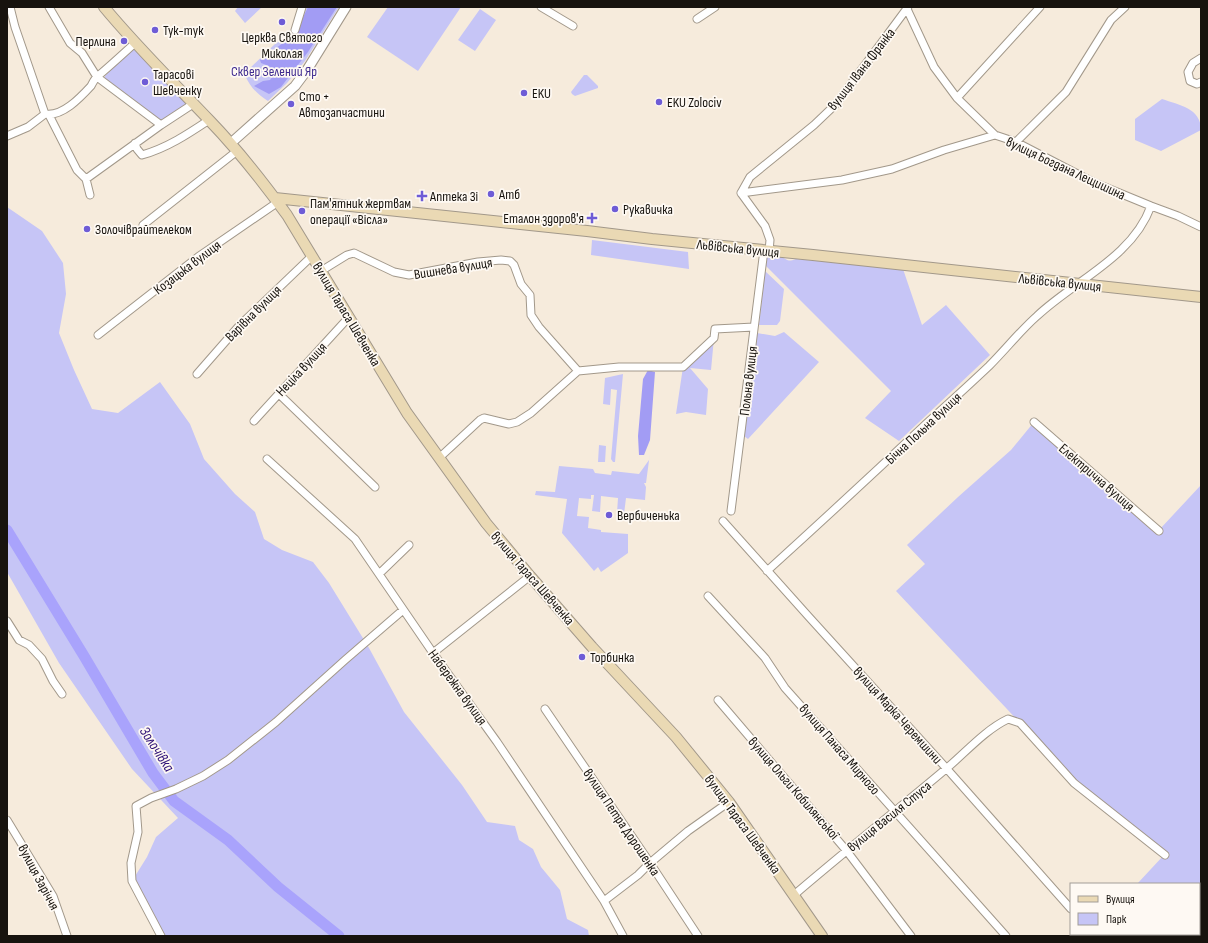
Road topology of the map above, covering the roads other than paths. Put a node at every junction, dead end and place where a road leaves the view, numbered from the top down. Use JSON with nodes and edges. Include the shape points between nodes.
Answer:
{"nodes":[{"id":1,"x":10,"y":7,"type":"edge"},
{"id":2,"x":49,"y":7,"type":"edge"},
{"id":3,"x":104,"y":7,"type":"edge"},
{"id":4,"x":302,"y":7,"type":"edge"},
{"id":5,"x":346,"y":7,"type":"edge"},
{"id":6,"x":541,"y":7,"type":"edge"},
{"id":7,"x":715,"y":7,"type":"edge"},
{"id":8,"x":1040,"y":7,"type":"edge"},
{"id":9,"x":1125,"y":7,"type":"edge"},
{"id":10,"x":907,"y":8,"type":"edge"},
{"id":11,"x":697,"y":19,"type":"dead end"},
{"id":12,"x":573,"y":26,"type":"dead end"},
{"id":13,"x":295,"y":30,"type":"dead end"},
{"id":14,"x":135,"y":43,"type":"junction"},
{"id":15,"x":1201,"y":58,"type":"edge"},
{"id":16,"x":97,"y":76,"type":"junction"},
{"id":17,"x":1201,"y":82,"type":"edge"},
{"id":18,"x":957,"y":98,"type":"junction"},
{"id":19,"x":193,"y":104,"type":"junction"},
{"id":20,"x":47,"y":115,"type":"junction"},
{"id":21,"x":210,"y":120,"type":"junction"},
{"id":22,"x":161,"y":125,"type":"junction"},
{"id":23,"x":10,"y":135,"type":"edge"},
{"id":24,"x":995,"y":135,"type":"junction"},
{"id":25,"x":1016,"y":142,"type":"junction"},
{"id":26,"x":135,"y":144,"type":"junction"},
{"id":27,"x":234,"y":147,"type":"junction"},
{"id":28,"x":86,"y":179,"type":"junction"},
{"id":29,"x":741,"y":193,"type":"junction"},
{"id":30,"x":90,"y":194,"type":"dead end"},
{"id":31,"x":276,"y":200,"type":"junction"},
{"id":32,"x":1151,"y":206,"type":"junction"},
{"id":33,"x":143,"y":225,"type":"dead end"},
{"id":34,"x":1201,"y":227,"type":"edge"},
{"id":35,"x":767,"y":250,"type":"junction"},
{"id":36,"x":312,"y":256,"type":"junction"},
{"id":37,"x":321,"y":271,"type":"junction"},
{"id":38,"x":1077,"y":284,"type":"junction"},
{"id":39,"x":1201,"y":297,"type":"edge"},
{"id":40,"x":349,"y":318,"type":"junction"},
{"id":41,"x":754,"y":327,"type":"junction"},
{"id":42,"x":98,"y":335,"type":"dead end"},
{"id":43,"x":578,"y":370,"type":"junction"},
{"id":44,"x":197,"y":374,"type":"dead end"},
{"id":45,"x":279,"y":394,"type":"junction"},
{"id":46,"x":254,"y":421,"type":"dead end"},
{"id":47,"x":1034,"y":422,"type":"dead end"},
{"id":48,"x":439,"y":458,"type":"junction"},
{"id":49,"x":267,"y":459,"type":"dead end"},
{"id":50,"x":375,"y":487,"type":"dead end"},
{"id":51,"x":731,"y":511,"type":"dead end"},
{"id":52,"x":723,"y":521,"type":"dead end"},
{"id":53,"x":1159,"y":531,"type":"dead end"},
{"id":54,"x":409,"y":545,"type":"dead end"},
{"id":55,"x":767,"y":571,"type":"junction"},
{"id":56,"x":379,"y":574,"type":"junction"},
{"id":57,"x":530,"y":576,"type":"junction"},
{"id":58,"x":708,"y":596,"type":"dead end"},
{"id":59,"x":403,"y":610,"type":"junction"},
{"id":60,"x":7,"y":621,"type":"edge"},
{"id":61,"x":433,"y":653,"type":"junction"},
{"id":62,"x":62,"y":694,"type":"dead end"},
{"id":63,"x":718,"y":700,"type":"dead end"},
{"id":64,"x":545,"y":709,"type":"dead end"},
{"id":65,"x":947,"y":769,"type":"junction"},
{"id":66,"x":729,"y":802,"type":"junction"},
{"id":67,"x":894,"y":811,"type":"junction"},
{"id":68,"x":7,"y":820,"type":"edge"},
{"id":69,"x":846,"y":850,"type":"junction"},
{"id":70,"x":1164,"y":855,"type":"dead end"},
{"id":71,"x":650,"y":863,"type":"junction"},
{"id":72,"x":794,"y":896,"type":"junction"},
{"id":73,"x":604,"y":901,"type":"junction"},
{"id":74,"x":1070,"y":908,"type":"edge"},
{"id":75,"x":67,"y":936,"type":"edge"},
{"id":76,"x":161,"y":936,"type":"edge"},
{"id":77,"x":623,"y":936,"type":"edge"},
{"id":78,"x":698,"y":936,"type":"edge"},
{"id":79,"x":822,"y":936,"type":"edge"},
{"id":80,"x":911,"y":936,"type":"edge"},
{"id":81,"x":1006,"y":936,"type":"edge"}],
"edges":[{"from":1,"to":20,"type":"street"},
{"from":2,"to":16,"type":"street","via":[[70,43],[82,53]]},
{"from":3,"to":14,"type":"main road","name":"вулиця Тараса Шевченка"},
{"from":4,"to":13,"type":"street"},
{"from":5,"to":27,"type":"street","via":[[295,86]]},
{"from":6,"to":12,"type":"street"},
{"from":7,"to":11,"type":"street"},
{"from":8,"to":18,"type":"street"},
{"from":9,"to":25,"type":"street","via":[[1111,20],[1066,92]]},
{"from":10,"to":18,"type":"street","via":[[934,67]]},
{"from":10,"to":29,"type":"street","name":"вулиця Івана Франка","via":[[836,104],[750,177]]},
{"from":14,"to":16,"type":"street"},
{"from":14,"to":19,"type":"main road","name":"вулиця Тараса Шевченка"},
{"from":15,"to":17,"type":"street","via":[[1193,63],[1188,72],[1190,81],[1197,84]]},
{"from":16,"to":20,"type":"street","via":[[76,101],[58,112]]},
{"from":16,"to":22,"type":"street"},
{"from":18,"to":24,"type":"street"},
{"from":19,"to":21,"type":"main road","name":"вулиця Тараса Шевченка"},
{"from":19,"to":22,"type":"street"},
{"from":20,"to":23,"type":"street"},
{"from":20,"to":28,"type":"street","via":[[77,170]]},
{"from":21,"to":26,"type":"street","via":[[154,152],[142,155]]},
{"from":21,"to":27,"type":"main road","name":"вулиця Тараса Шевченка"},
{"from":22,"to":26,"type":"street"},
{"from":24,"to":25,"type":"street","name":"вулиця Богдана Лещишина"},
{"from":24,"to":29,"type":"street","name":"вулиця Богдана Лещишина","via":[[892,169],[842,180]]},
{"from":25,"to":32,"type":"street","name":"вулиця Богдана Лещишина","via":[[1095,183]]},
{"from":26,"to":28,"type":"street"},
{"from":27,"to":31,"type":"main road","name":"вулиця Тараса Шевченка"},
{"from":27,"to":33,"type":"street"},
{"from":28,"to":30,"type":"street"},
{"from":29,"to":35,"type":"street","name":"Польна вулиця","via":[[765,226],[770,240]]},
{"from":31,"to":35,"type":"main road","name":"Львівська вулиця"},
{"from":31,"to":36,"type":"main road","name":"вулиця Тараса Шевченка"},
{"from":31,"to":42,"type":"street","name":"Козацька вулиця"},
{"from":32,"to":34,"type":"street","name":"вулиця Богдана Лещишина"},
{"from":32,"to":38,"type":"street","name":"Бічна Польна вулиця","via":[[1146,220],[1134,237],[1119,252]]},
{"from":35,"to":38,"type":"main road","name":"Львівська вулиця"},
{"from":35,"to":41,"type":"street","name":"Польна вулиця"},
{"from":36,"to":37,"type":"main road","name":"вулиця Тараса Шевченка"},
{"from":36,"to":44,"type":"street","name":"Варівна вулиця","via":[[239,326]]},
{"from":37,"to":40,"type":"main road","name":"вулиця Тараса Шевченка"},
{"from":37,"to":43,"type":"street","name":"Вишнева вулиця","via":[[354,253],[394,272],[408,275],[478,262],[510,261],[521,284],[530,295],[531,315]]},
{"from":38,"to":39,"type":"main road","name":"Львівська вулиця"},
{"from":38,"to":55,"type":"street","name":"Бічна Польна вулиця","via":[[1038,315],[989,366]]},
{"from":40,"to":45,"type":"street","name":"Неціла вулиця"},
{"from":40,"to":48,"type":"main road","name":"вулиця Тараса Шевченка","via":[[407,413]]},
{"from":41,"to":43,"type":"street","via":[[715,329],[714,338],[683,367]]},
{"from":41,"to":51,"type":"street","name":"Польна вулиця"},
{"from":43,"to":48,"type":"street","via":[[525,417],[509,424],[484,418]]},
{"from":45,"to":46,"type":"street","name":"Неціла вулиця"},
{"from":45,"to":50,"type":"street"},
{"from":47,"to":53,"type":"street","name":"Електрична вулиця"},
{"from":48,"to":57,"type":"main road","name":"вулиця Тараса Шевченка","via":[[486,523]]},
{"from":49,"to":56,"type":"street","name":"Набережна вулиця","via":[[355,539]]},
{"from":52,"to":55,"type":"street","name":"вулиця Марка Черемшини"},
{"from":54,"to":56,"type":"street"},
{"from":55,"to":65,"type":"street","name":"вулиця Марка Черемшини"},
{"from":56,"to":59,"type":"street","name":"Набережна вулиця"},
{"from":57,"to":61,"type":"street"},
{"from":57,"to":66,"type":"main road","name":"вулиця Тараса Шевченка","via":[[676,737]]},
{"from":58,"to":67,"type":"street","name":"вулиця Панаса Мирного","via":[[765,658],[785,688]]},
{"from":59,"to":61,"type":"street","name":"Набережна вулиця"},
{"from":59,"to":76,"type":"street","via":[[276,722],[228,760],[202,776],[136,806],[138,832],[131,863],[132,881]]},
{"from":60,"to":62,"type":"street","via":[[19,640],[29,645],[42,659]]},
{"from":61,"to":73,"type":"street","name":"Набережна вулиця","via":[[497,742]]},
{"from":63,"to":69,"type":"street","name":"вулиця Ольги Кобилянської"},
{"from":64,"to":71,"type":"street","name":"вулиця Петра Дорошенка"},
{"from":65,"to":67,"type":"street","name":"вулиця Василя Стуса"},
{"from":65,"to":70,"type":"street","name":"вулиця Василя Стуса","via":[[998,724],[1008,719],[1020,722],[1074,783]]},
{"from":65,"to":74,"type":"street","name":"вулиця Марка Черемшини"},
{"from":66,"to":71,"type":"street","via":[[688,831]]},
{"from":66,"to":72,"type":"main road","name":"вулиця Тараса Шевченка"},
{"from":67,"to":69,"type":"street","name":"вулиця Василя Стуса"},
{"from":67,"to":81,"type":"street","name":"вулиця Панаса Мирного"},
{"from":68,"to":75,"type":"street","name":"вулиця Заріччя","via":[[52,896]]},
{"from":69,"to":72,"type":"street","name":"вулиця Василя Стуса"},
{"from":69,"to":80,"type":"street","name":"вулиця Ольги Кобилянської"},
{"from":71,"to":73,"type":"street"},
{"from":71,"to":78,"type":"street","name":"вулиця Петра Дорошенка"},
{"from":72,"to":79,"type":"main road","name":"вулиця Тараса Шевченка"},
{"from":73,"to":77,"type":"street","name":"Набережна вулиця"}]}
